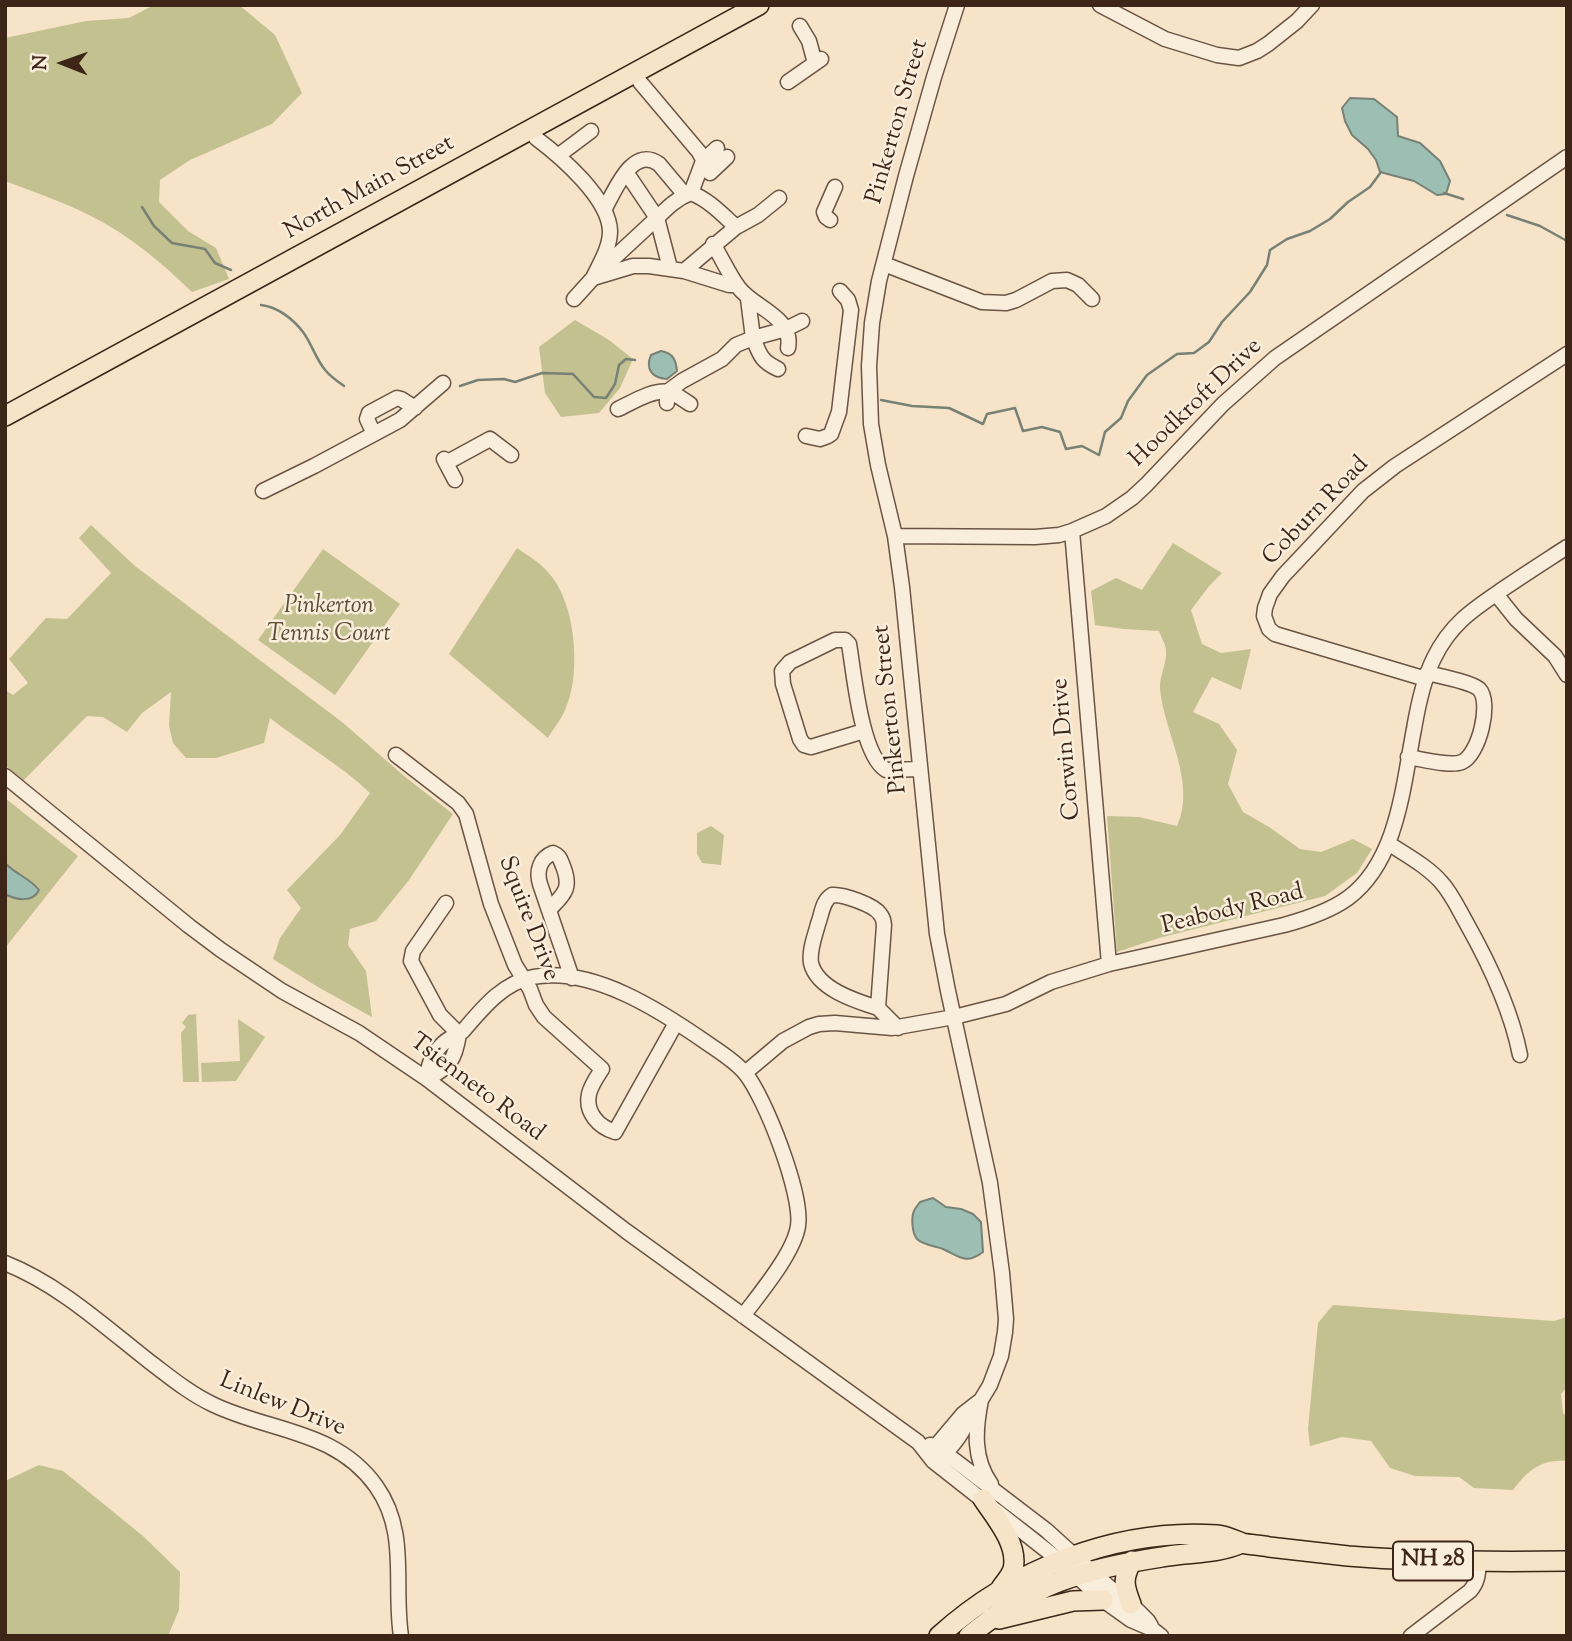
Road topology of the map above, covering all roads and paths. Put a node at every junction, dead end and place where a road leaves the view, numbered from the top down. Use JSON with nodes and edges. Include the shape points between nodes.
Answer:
{"nodes":[{"id":1,"x":758,"y":5,"type":"edge"},
{"id":2,"x":957,"y":5,"type":"edge"},
{"id":3,"x":1100,"y":5,"type":"edge"},
{"id":4,"x":1312,"y":5,"type":"edge"},
{"id":5,"x":800,"y":26,"type":"dead end"},
{"id":6,"x":640,"y":82,"type":"dead end"},
{"id":7,"x":788,"y":82,"type":"dead end"},
{"id":8,"x":591,"y":131,"type":"dead end"},
{"id":9,"x":536,"y":138,"type":"dead end"},
{"id":10,"x":722,"y":153,"type":"dead end"},
{"id":11,"x":559,"y":155,"type":"junction"},
{"id":12,"x":1566,"y":159,"type":"edge"},
{"id":13,"x":704,"y":161,"type":"junction"},
{"id":14,"x":626,"y":172,"type":"junction"},
{"id":15,"x":835,"y":187,"type":"dead end"},
{"id":16,"x":688,"y":194,"type":"junction"},
{"id":17,"x":779,"y":198,"type":"dead end"},
{"id":18,"x":604,"y":210,"type":"junction"},
{"id":19,"x":657,"y":218,"type":"junction"},
{"id":20,"x":830,"y":220,"type":"dead end"},
{"id":21,"x":736,"y":227,"type":"junction"},
{"id":22,"x":713,"y":244,"type":"junction"},
{"id":23,"x":884,"y":264,"type":"junction"},
{"id":24,"x":677,"y":270,"type":"junction"},
{"id":25,"x":593,"y":278,"type":"junction"},
{"id":26,"x":737,"y":285,"type":"junction"},
{"id":27,"x":840,"y":291,"type":"dead end"},
{"id":28,"x":574,"y":299,"type":"dead end"},
{"id":29,"x":748,"y":299,"type":"junction"},
{"id":30,"x":1092,"y":299,"type":"dead end"},
{"id":31,"x":802,"y":321,"type":"dead end"},
{"id":32,"x":786,"y":329,"type":"junction"},
{"id":33,"x":753,"y":338,"type":"junction"},
{"id":34,"x":788,"y":348,"type":"dead end"},
{"id":35,"x":1567,"y":354,"type":"edge"},
{"id":36,"x":778,"y":369,"type":"dead end"},
{"id":37,"x":443,"y":383,"type":"dead end"},
{"id":38,"x":667,"y":397,"type":"junction"},
{"id":39,"x":690,"y":404,"type":"dead end"},
{"id":40,"x":415,"y":408,"type":"junction"},
{"id":41,"x":618,"y":409,"type":"dead end"},
{"id":42,"x":5,"y":416,"type":"edge"},
{"id":43,"x":374,"y":434,"type":"junction"},
{"id":44,"x":806,"y":436,"type":"dead end"},
{"id":45,"x":512,"y":454,"type":"dead end"},
{"id":46,"x":456,"y":480,"type":"dead end"},
{"id":47,"x":263,"y":491,"type":"dead end"},
{"id":48,"x":1072,"y":531,"type":"junction"},
{"id":49,"x":895,"y":536,"type":"junction"},
{"id":50,"x":1567,"y":547,"type":"edge"},
{"id":51,"x":1496,"y":594,"type":"junction"},
{"id":52,"x":1567,"y":675,"type":"edge"},
{"id":53,"x":1427,"y":676,"type":"junction"},
{"id":54,"x":864,"y":731,"type":"junction"},
{"id":55,"x":396,"y":754,"type":"dead end"},
{"id":56,"x":1408,"y":757,"type":"junction"},
{"id":57,"x":920,"y":769,"type":"junction"},
{"id":58,"x":5,"y":776,"type":"edge"},
{"id":59,"x":1388,"y":843,"type":"junction"},
{"id":60,"x":446,"y":903,"type":"dead end"},
{"id":61,"x":549,"y":910,"type":"dead end"},
{"id":62,"x":1109,"y":964,"type":"junction"},
{"id":63,"x":572,"y":978,"type":"junction"},
{"id":64,"x":524,"y":980,"type":"junction"},
{"id":65,"x":878,"y":1008,"type":"junction"},
{"id":66,"x":954,"y":1017,"type":"junction"},
{"id":67,"x":676,"y":1023,"type":"junction"},
{"id":68,"x":898,"y":1028,"type":"junction"},
{"id":69,"x":459,"y":1034,"type":"junction"},
{"id":70,"x":1520,"y":1055,"type":"dead end"},
{"id":71,"x":745,"y":1073,"type":"junction"},
{"id":72,"x":428,"y":1079,"type":"junction"},
{"id":73,"x":5,"y":1263,"type":"edge"},
{"id":74,"x":743,"y":1316,"type":"junction"},
{"id":75,"x":977,"y":1403,"type":"junction"},
{"id":76,"x":938,"y":1453,"type":"junction"},
{"id":77,"x":989,"y":1495,"type":"junction"},
{"id":78,"x":1242,"y":1543,"type":"junction"},
{"id":79,"x":1567,"y":1560,"type":"edge"},
{"id":80,"x":1132,"y":1561,"type":"junction"},
{"id":81,"x":1479,"y":1562,"type":"junction"},
{"id":82,"x":1076,"y":1565,"type":"junction"},
{"id":83,"x":1001,"y":1589,"type":"junction"},
{"id":84,"x":1103,"y":1600,"type":"junction"},
{"id":85,"x":1131,"y":1604,"type":"junction"},
{"id":86,"x":987,"y":1621,"type":"junction"},
{"id":87,"x":1157,"y":1632,"type":"edge"},
{"id":88,"x":401,"y":1636,"type":"edge"},
{"id":89,"x":939,"y":1636,"type":"edge"},
{"id":90,"x":969,"y":1636,"type":"edge"},
{"id":91,"x":1411,"y":1636,"type":"edge"}],
"edges":[{"from":1,"to":42,"type":"main road","name":"North Main Street"},
{"from":2,"to":23,"type":"street","name":"Pinkerton Street"},
{"from":3,"to":4,"type":"street","via":[[1165,39],[1239,58],[1268,44]]},
{"from":5,"to":7,"type":"street","via":[[818,61]]},
{"from":6,"to":13,"type":"street"},
{"from":8,"to":11,"type":"street"},
{"from":9,"to":11,"type":"street"},
{"from":10,"to":13,"type":"street"},
{"from":11,"to":18,"type":"street"},
{"from":12,"to":48,"type":"street","name":"Hoodkroft Drive","via":[[1275,358],[1223,404],[1132,498]]},
{"from":13,"to":16,"type":"street"},
{"from":14,"to":16,"type":"street","via":[[640,160],[654,161]]},
{"from":14,"to":18,"type":"street"},
{"from":14,"to":19,"type":"street"},
{"from":15,"to":20,"type":"street","via":[[824,212]]},
{"from":16,"to":19,"type":"street"},
{"from":16,"to":21,"type":"street","via":[[710,203]]},
{"from":17,"to":21,"type":"street"},
{"from":18,"to":25,"type":"street","via":[[609,244]]},
{"from":19,"to":24,"type":"street"},
{"from":19,"to":25,"type":"street"},
{"from":21,"to":22,"type":"street"},
{"from":22,"to":24,"type":"street"},
{"from":22,"to":26,"type":"street"},
{"from":23,"to":30,"type":"street","via":[[982,303],[1016,300],[1052,281],[1078,285]]},
{"from":23,"to":49,"type":"street","name":"Pinkerton Street","via":[[872,323],[870,407]]},
{"from":24,"to":25,"type":"street","via":[[641,265]]},
{"from":24,"to":26,"type":"street"},
{"from":25,"to":28,"type":"street"},
{"from":26,"to":29,"type":"street"},
{"from":27,"to":44,"type":"street","via":[[851,310],[839,412],[828,436]]},
{"from":29,"to":32,"type":"street"},
{"from":29,"to":33,"type":"street"},
{"from":31,"to":32,"type":"street"},
{"from":32,"to":33,"type":"street"},
{"from":32,"to":34,"type":"street"},
{"from":33,"to":36,"type":"street","via":[[761,359]]},
{"from":33,"to":38,"type":"street","via":[[682,381]]},
{"from":35,"to":53,"type":"street","name":"Coburn Road","via":[[1377,479],[1283,576],[1267,600],[1264,616],[1275,634]]},
{"from":37,"to":40,"type":"street"},
{"from":38,"to":39,"type":"street","via":[[676,395]]},
{"from":38,"to":41,"type":"street","via":[[658,392]]},
{"from":40,"to":43,"type":"street"},
{"from":40,"to":43,"type":"street","via":[[397,398],[369,413]]},
{"from":43,"to":47,"type":"street"},
{"from":45,"to":46,"type":"street","via":[[489,439],[445,461]]},
{"from":48,"to":49,"type":"street","name":"Hoodkroft Drive","via":[[1035,537]]},
{"from":48,"to":62,"type":"street","name":"Corwin Drive"},
{"from":49,"to":57,"type":"street","name":"Pinkerton Street"},
{"from":50,"to":51,"type":"street","name":"Peabody Road"},
{"from":51,"to":52,"type":"street","via":[[1555,656]]},
{"from":51,"to":53,"type":"street","name":"Peabody Road","via":[[1459,621]]},
{"from":53,"to":56,"type":"street","name":"Peabody Road"},
{"from":53,"to":56,"type":"street","name":"Coburn Road","via":[[1479,689],[1484,698],[1483,717],[1476,746],[1464,761]]},
{"from":54,"to":54,"type":"street","via":[[845,640],[835,640],[783,668],[782,684],[804,745],[811,747]]},
{"from":54,"to":57,"type":"street","via":[[882,768]]},
{"from":55,"to":64,"type":"street","name":"Squire Drive","via":[[466,814],[491,904]]},
{"from":56,"to":59,"type":"street","name":"Peabody Road"},
{"from":57,"to":66,"type":"street","name":"Pinkerton Street","via":[[937,934]]},
{"from":58,"to":72,"type":"street","name":"Tsienneto Road","via":[[221,950]]},
{"from":59,"to":62,"type":"street","name":"Peabody Road","via":[[1357,890],[1311,916]]},
{"from":59,"to":70,"type":"street","via":[[1429,871],[1452,897],[1500,992]]},
{"from":60,"to":69,"type":"street","via":[[411,961],[440,1015]]},
{"from":61,"to":63,"type":"street"},
{"from":62,"to":66,"type":"street","name":"Peabody Road","via":[[1059,979],[1006,1004]]},
{"from":63,"to":64,"type":"street"},
{"from":63,"to":67,"type":"street","via":[[631,997]]},
{"from":64,"to":67,"type":"street","name":"Squire Drive","via":[[544,1017],[602,1069],[589,1092],[589,1102],[595,1120],[610,1131],[615,1132]]},
{"from":64,"to":69,"type":"street","via":[[490,1000]]},
{"from":65,"to":65,"type":"street","via":[[830,986],[814,969],[812,946],[830,896],[844,896],[875,909],[883,918]]},
{"from":65,"to":68,"type":"street"},
{"from":66,"to":68,"type":"street","name":"Peabody Road"},
{"from":66,"to":75,"type":"street","name":"Pinkerton Street","via":[[990,1183],[1006,1319],[995,1373]]},
{"from":67,"to":71,"type":"street"},
{"from":68,"to":71,"type":"street","name":"Peabody Road","via":[[819,1024],[783,1041]]},
{"from":69,"to":72,"type":"street","via":[[452,1060]]},
{"from":71,"to":74,"type":"street","via":[[779,1140],[799,1223],[783,1260]]},
{"from":72,"to":74,"type":"street","name":"Tsienneto Road"},
{"from":73,"to":88,"type":"street","name":"Linlew Drive","via":[[66,1296],[197,1395],[232,1413],[315,1438],[358,1465],[377,1487],[396,1534]]},
{"from":74,"to":76,"type":"street","name":"Tsienneto Road"},
{"from":75,"to":76,"type":"street","name":"Pinkerton Street","via":[[959,1436]]},
{"from":75,"to":77,"type":"street","via":[[978,1456]]},
{"from":76,"to":77,"type":"street","name":"Tsienneto Road"},
{"from":77,"to":82,"type":"street","name":"Tsienneto Road"},
{"from":77,"to":83,"type":"main road","via":[[1012,1548],[1013,1569]]},
{"from":78,"to":80,"type":"main road","number":"NH 28","via":[[1222,1550]]},
{"from":78,"to":81,"type":"main road","number":"NH 28","via":[[1374,1558]]},
{"from":78,"to":82,"type":"main road","number":"NH 28","via":[[1220,1535],[1126,1541]]},
{"from":79,"to":81,"type":"main road","number":"NH 28"},
{"from":80,"to":82,"type":"main road","number":"NH 28"},
{"from":80,"to":85,"type":"main road","via":[[1124,1581]]},
{"from":81,"to":91,"type":"street","via":[[1470,1591]]},
{"from":82,"to":83,"type":"main road","number":"NH 28","via":[[1036,1570]]},
{"from":82,"to":84,"type":"street"},
{"from":82,"to":85,"type":"street"},
{"from":82,"to":86,"type":"main road","number":"NH 28"},
{"from":83,"to":89,"type":"main road","number":"NH 28"},
{"from":84,"to":86,"type":"main road","via":[[1073,1601]]},
{"from":84,"to":87,"type":"street"},
{"from":85,"to":87,"type":"street"},
{"from":86,"to":90,"type":"main road","number":"NH 28"}]}
